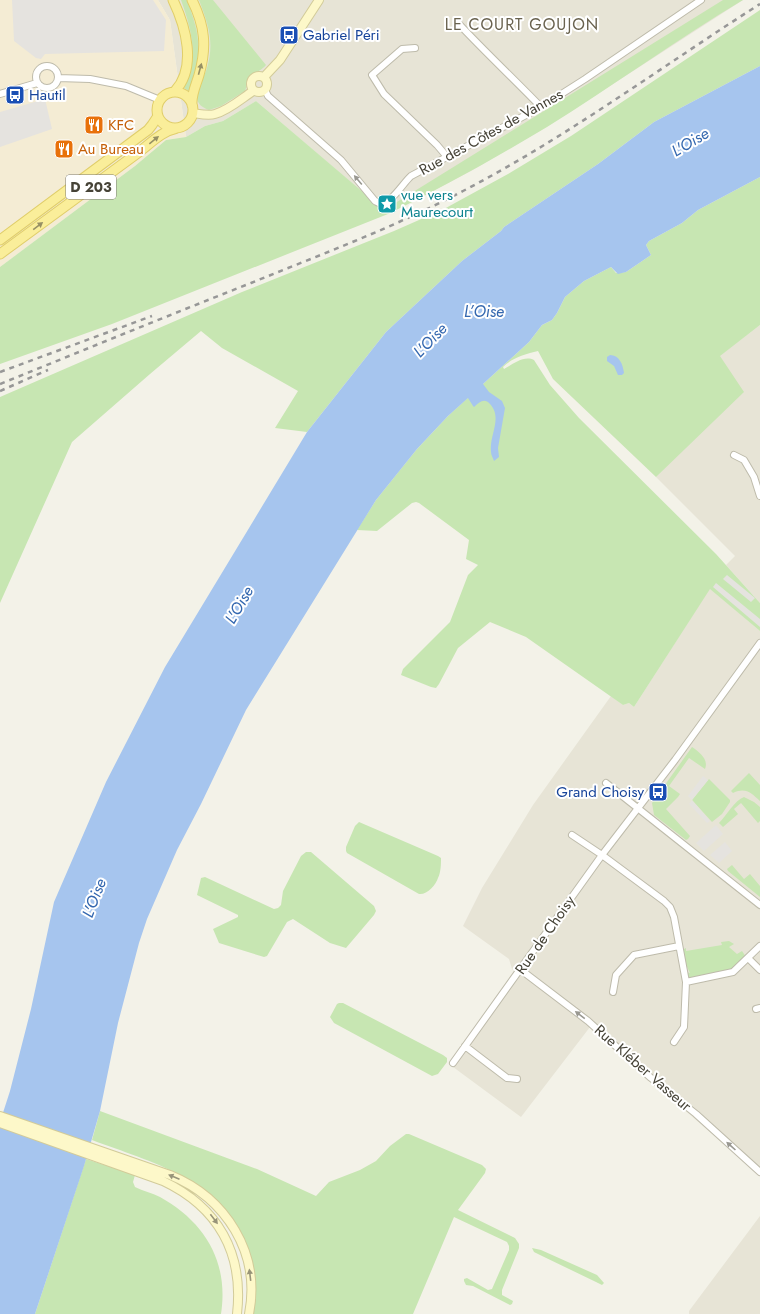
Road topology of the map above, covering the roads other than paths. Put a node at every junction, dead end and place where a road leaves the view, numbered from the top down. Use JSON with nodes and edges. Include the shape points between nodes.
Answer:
{"nodes":[{"id":1,"x":174,"y":0,"type":"edge"},
{"id":2,"x":192,"y":0,"type":"edge"},
{"id":3,"x":318,"y":0,"type":"edge"},
{"id":4,"x":701,"y":0,"type":"edge"},
{"id":5,"x":458,"y":23,"type":"dead end"},
{"id":6,"x":415,"y":48,"type":"dead end"},
{"id":7,"x":264,"y":77,"type":"junction"},
{"id":8,"x":58,"y":78,"type":"junction"},
{"id":9,"x":37,"y":83,"type":"junction"},
{"id":10,"x":253,"y":90,"type":"junction"},
{"id":11,"x":265,"y":90,"type":"junction"},
{"id":12,"x":175,"y":91,"type":"junction"},
{"id":13,"x":0,"y":94,"type":"edge"},
{"id":14,"x":160,"y":100,"type":"junction"},
{"id":15,"x":541,"y":107,"type":"junction"},
{"id":16,"x":193,"y":110,"type":"junction"},
{"id":17,"x":158,"y":116,"type":"junction"},
{"id":18,"x":177,"y":128,"type":"junction"},
{"id":19,"x":448,"y":158,"type":"junction"},
{"id":20,"x":0,"y":240,"type":"edge"},
{"id":21,"x":0,"y":254,"type":"edge"},
{"id":22,"x":734,"y":455,"type":"dead end"},
{"id":23,"x":760,"y":496,"type":"edge"},
{"id":24,"x":760,"y":643,"type":"edge"},
{"id":25,"x":606,"y":783,"type":"dead end"},
{"id":26,"x":638,"y":808,"type":"junction"},
{"id":27,"x":572,"y":835,"type":"dead end"},
{"id":28,"x":602,"y":855,"type":"junction"},
{"id":29,"x":760,"y":905,"type":"edge"},
{"id":30,"x":679,"y":946,"type":"junction"},
{"id":31,"x":760,"y":946,"type":"edge"},
{"id":32,"x":748,"y":958,"type":"junction"},
{"id":33,"x":521,"y":970,"type":"junction"},
{"id":34,"x":760,"y":970,"type":"edge"},
{"id":35,"x":686,"y":982,"type":"junction"},
{"id":36,"x":613,"y":992,"type":"dead end"},
{"id":37,"x":674,"y":1042,"type":"dead end"},
{"id":38,"x":465,"y":1046,"type":"junction"},
{"id":39,"x":453,"y":1062,"type":"dead end"},
{"id":40,"x":517,"y":1080,"type":"dead end"},
{"id":41,"x":0,"y":1116,"type":"edge"},
{"id":42,"x":0,"y":1123,"type":"edge"},
{"id":43,"x":44,"y":1135,"type":"junction"},
{"id":44,"x":135,"y":1167,"type":"junction"},
{"id":45,"x":760,"y":1172,"type":"edge"},
{"id":46,"x":237,"y":1314,"type":"edge"},
{"id":47,"x":249,"y":1314,"type":"edge"}],
"edges":[{"from":1,"to":12,"type":"main road","via":[[183,25],[187,54],[184,79]]},
{"from":16,"to":2,"type":"main road","one_way":true,"via":[[193,93],[202,64],[204,43]]},
{"from":3,"to":7,"type":"main road","via":[[280,60]]},
{"from":4,"to":15,"type":"street","name":"Rue des Côtes de Vannes"},
{"from":5,"to":15,"type":"street"},
{"from":6,"to":19,"type":"street","via":[[402,49],[372,75],[384,94]]},
{"from":7,"to":10,"type":"main road","via":[[253,78],[250,85]]},
{"from":7,"to":11,"type":"main road","via":[[267,85]]},
{"from":8,"to":9,"type":"street","via":[[54,85],[48,88]]},
{"from":8,"to":9,"type":"street","via":[[54,69],[44,66],[36,72]]},
{"from":8,"to":14,"type":"street","via":[[90,79],[126,86]]},
{"from":9,"to":13,"type":"street"},
{"from":10,"to":11,"type":"main road"},
{"from":10,"to":16,"type":"main road","via":[[214,115],[204,115]]},
{"from":19,"to":11,"type":"street","name":"Rue des Côtes de Vannes","one_way":true,"via":[[411,176],[391,199],[381,204],[340,160],[268,96]]},
{"from":12,"to":14,"type":"main road","via":[[165,94]]},
{"from":12,"to":16,"type":"main road","via":[[186,95]]},
{"from":14,"to":17,"type":"main road","via":[[157,107]]},
{"from":15,"to":19,"type":"street","name":"Rue des Côtes de Vannes"},
{"from":16,"to":18,"type":"main road","via":[[187,123]]},
{"from":17,"to":18,"type":"main road","via":[[165,125]]},
{"from":17,"to":20,"type":"main road","number":"D 203","via":[[148,130]]},
{"from":21,"to":18,"type":"main road","number":"D 203","one_way":true,"via":[[161,135]]},
{"from":22,"to":23,"type":"street","via":[[744,460],[748,466]]},
{"from":24,"to":26,"type":"street","name":"Rue de Choisy"},
{"from":25,"to":26,"type":"street"},
{"from":26,"to":28,"type":"street","name":"Rue de Choisy"},
{"from":26,"to":29,"type":"street"},
{"from":27,"to":28,"type":"street"},
{"from":28,"to":30,"type":"street","via":[[668,904],[674,917]]},
{"from":28,"to":33,"type":"street","name":"Rue de Choisy","via":[[524,962]]},
{"from":30,"to":35,"type":"street"},
{"from":30,"to":36,"type":"street","via":[[634,956],[616,975]]},
{"from":31,"to":32,"type":"street"},
{"from":32,"to":34,"type":"street"},
{"from":32,"to":35,"type":"street","via":[[733,972]]},
{"from":33,"to":38,"type":"street","name":"Rue de Choisy"},
{"from":45,"to":33,"type":"street","name":"Rue Kléber Vasseur","one_way":true,"via":[[588,1021]]},
{"from":35,"to":37,"type":"street","via":[[684,1028]]},
{"from":38,"to":39,"type":"street","name":"Rue de Choisy"},
{"from":38,"to":40,"type":"street","via":[[507,1078]]},
{"from":41,"to":43,"type":"main road"},
{"from":42,"to":43,"type":"main road"},
{"from":43,"to":44,"type":"main road"},
{"from":44,"to":46,"type":"main road","one_way":true,"via":[[186,1193],[204,1208],[217,1224],[234,1264],[238,1291]]},
{"from":47,"to":44,"type":"main road","one_way":true,"via":[[252,1291],[249,1268],[240,1239],[226,1216],[210,1199],[190,1184],[170,1175]]}]}
